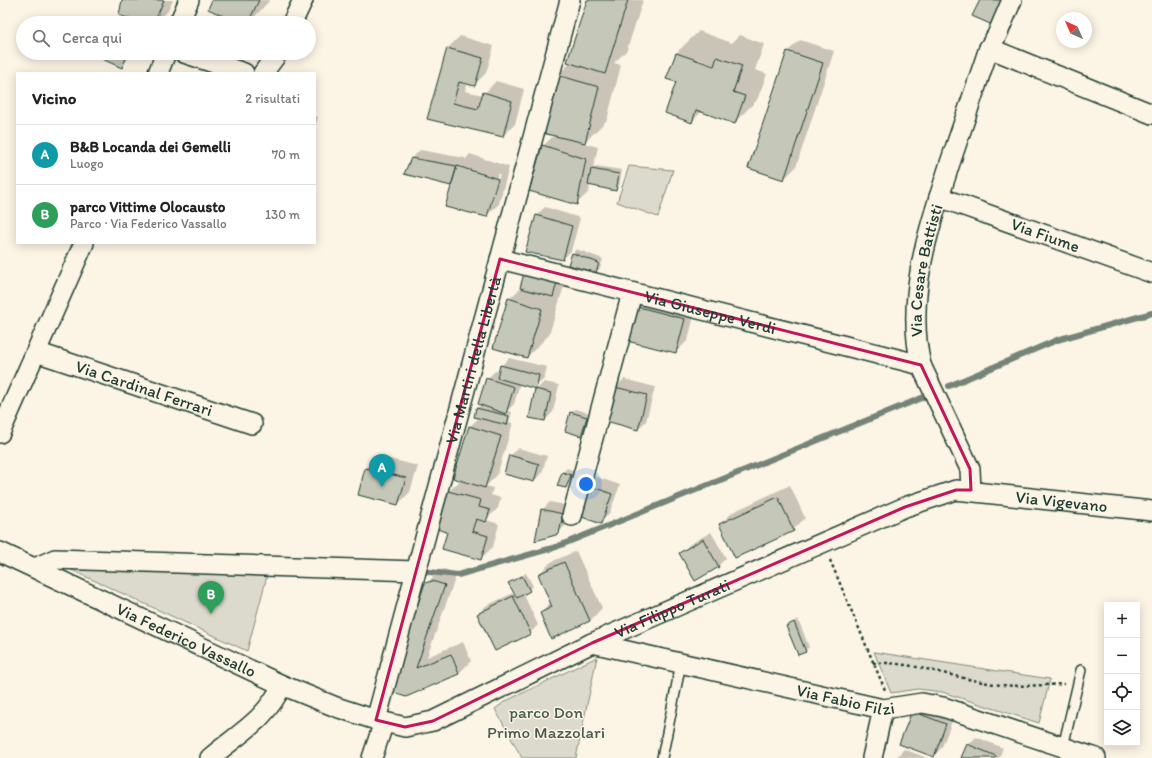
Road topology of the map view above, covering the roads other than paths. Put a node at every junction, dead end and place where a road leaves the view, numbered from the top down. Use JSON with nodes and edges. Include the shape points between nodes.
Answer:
{"nodes":[{"id":1,"x":189,"y":0,"type":"edge"},
{"id":2,"x":303,"y":0,"type":"edge"},
{"id":3,"x":570,"y":0,"type":"edge"},
{"id":4,"x":1012,"y":0,"type":"edge"},
{"id":5,"x":182,"y":16,"type":"edge"},
{"id":6,"x":295,"y":16,"type":"edge"},
{"id":7,"x":989,"y":48,"type":"junction"},
{"id":8,"x":163,"y":60,"type":"edge"},
{"id":9,"x":205,"y":60,"type":"edge"},
{"id":10,"x":273,"y":60,"type":"edge"},
{"id":11,"x":158,"y":72,"type":"edge"},
{"id":12,"x":241,"y":72,"type":"edge"},
{"id":13,"x":264,"y":72,"type":"edge"},
{"id":14,"x":1152,"y":114,"type":"edge"},
{"id":15,"x":939,"y":197,"type":"junction"},
{"id":16,"x":84,"y":244,"type":"edge"},
{"id":17,"x":500,"y":259,"type":"junction"},
{"id":18,"x":1152,"y":273,"type":"edge"},
{"id":19,"x":632,"y":293,"type":"junction"},
{"id":20,"x":36,"y":352,"type":"junction"},
{"id":21,"x":921,"y":365,"type":"junction"},
{"id":22,"x":252,"y":424,"type":"dead end"},
{"id":23,"x":0,"y":433,"type":"edge"},
{"id":24,"x":971,"y":490,"type":"junction"},
{"id":25,"x":1152,"y":511,"type":"edge"},
{"id":26,"x":572,"y":516,"type":"dead end"},
{"id":27,"x":0,"y":552,"type":"edge"},
{"id":28,"x":35,"y":568,"type":"junction"},
{"id":29,"x":416,"y":571,"type":"junction"},
{"id":30,"x":592,"y":643,"type":"junction"},
{"id":31,"x":681,"y":663,"type":"junction"},
{"id":32,"x":1082,"y":670,"type":"dead end"},
{"id":33,"x":282,"y":685,"type":"junction"},
{"id":34,"x":887,"y":708,"type":"junction"},
{"id":35,"x":380,"y":721,"type":"junction"},
{"id":36,"x":1064,"y":747,"type":"junction"},
{"id":37,"x":210,"y":758,"type":"edge"},
{"id":38,"x":372,"y":758,"type":"edge"},
{"id":39,"x":662,"y":758,"type":"edge"},
{"id":40,"x":872,"y":758,"type":"edge"},
{"id":41,"x":1096,"y":758,"type":"edge"}],
"edges":[{"from":1,"to":5,"type":"street"},
{"from":2,"to":6,"type":"street"},
{"from":3,"to":17,"type":"street","name":"Via Martiri della Libertà"},
{"from":4,"to":7,"type":"street","name":"Via Cesare Battisti"},
{"from":7,"to":14,"type":"street"},
{"from":7,"to":15,"type":"street","name":"Via Cesare Battisti"},
{"from":8,"to":11,"type":"street"},
{"from":9,"to":12,"type":"street"},
{"from":10,"to":13,"type":"street"},
{"from":15,"to":18,"type":"street","name":"Via Fiume"},
{"from":15,"to":21,"type":"street","name":"Via Cesare Battisti","via":[[925,244],[915,294],[917,347]]},
{"from":16,"to":20,"type":"street"},
{"from":17,"to":19,"type":"street","name":"Via Giuseppe Verdi"},
{"from":17,"to":29,"type":"street","name":"Via Martiri della Libertà"},
{"from":19,"to":21,"type":"street","name":"Via Giuseppe Verdi"},
{"from":19,"to":26,"type":"street"},
{"from":20,"to":22,"type":"street","name":"Via Cardinal Ferrari"},
{"from":20,"to":23,"type":"street"},
{"from":21,"to":24,"type":"street","name":"Via Cesare Battisti","via":[[970,469]]},
{"from":24,"to":25,"type":"street","name":"Via Vigevano"},
{"from":24,"to":30,"type":"street","name":"Via Filippo Turati","via":[[956,490],[905,507]]},
{"from":27,"to":28,"type":"street","name":"Via Federico Vassallo"},
{"from":28,"to":29,"type":"street","via":[[55,559]]},
{"from":28,"to":33,"type":"street","name":"Via Federico Vassallo"},
{"from":29,"to":35,"type":"street","name":"Via Martiri della Libertà"},
{"from":30,"to":31,"type":"street","name":"Via Fabio Filzi"},
{"from":30,"to":35,"type":"street","name":"Via Filippo Turati","via":[[432,721],[405,727]]},
{"from":31,"to":34,"type":"street","name":"Via Fabio Filzi"},
{"from":31,"to":39,"type":"lane"},
{"from":32,"to":36,"type":"lane"},
{"from":33,"to":35,"type":"street","name":"Via Federico Vassallo","via":[[336,707]]},
{"from":33,"to":37,"type":"street","via":[[275,701],[262,716]]},
{"from":34,"to":36,"type":"street","name":"Via Fabio Filzi","via":[[922,703],[943,707]]},
{"from":34,"to":40,"type":"street"},
{"from":35,"to":38,"type":"street","name":"Via Martiri della Libertà"},
{"from":36,"to":41,"type":"street","name":"Via Fabio Filzi"}]}
